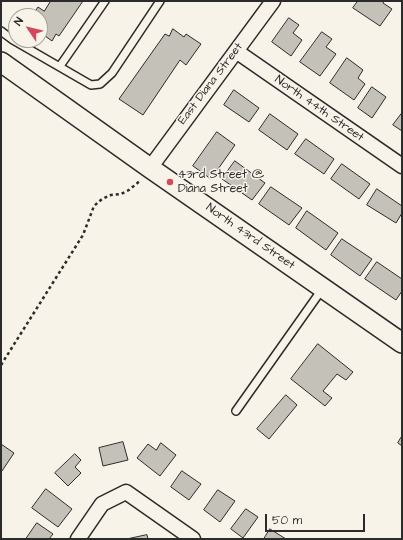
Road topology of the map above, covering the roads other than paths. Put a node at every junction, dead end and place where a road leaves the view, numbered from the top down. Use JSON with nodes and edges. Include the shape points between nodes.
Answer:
{"nodes":[{"id":1,"x":105,"y":1,"type":"edge"},
{"id":2,"x":160,"y":1,"type":"edge"},
{"id":3,"x":273,"y":1,"type":"edge"},
{"id":4,"x":1,"y":31,"type":"edge"},
{"id":5,"x":236,"y":52,"type":"junction"},
{"id":6,"x":1,"y":62,"type":"edge"},
{"id":7,"x":60,"y":66,"type":"junction"},
{"id":8,"x":402,"y":166,"type":"edge"},
{"id":9,"x":146,"y":173,"type":"junction"},
{"id":10,"x":324,"y":288,"type":"junction"},
{"id":11,"x":402,"y":343,"type":"edge"},
{"id":12,"x":236,"y":411,"type":"dead end"},
{"id":13,"x":78,"y":539,"type":"edge"},
{"id":14,"x":193,"y":539,"type":"edge"}],
"edges":[{"from":1,"to":7,"type":"lane"},
{"from":2,"to":7,"type":"lane","via":[[112,73],[100,84],[91,85]]},
{"from":3,"to":5,"type":"street","name":"East Diana Street"},
{"from":4,"to":7,"type":"lane"},
{"from":5,"to":8,"type":"street","name":"North 44th Street"},
{"from":5,"to":9,"type":"street","name":"East Diana Street"},
{"from":6,"to":9,"type":"street","name":"North 43rd Street"},
{"from":9,"to":10,"type":"street","name":"North 43rd Street"},
{"from":10,"to":11,"type":"street","name":"North 43rd Street"},
{"from":10,"to":12,"type":"lane"},
{"from":13,"to":14,"type":"street","via":[[102,504],[126,492]]}]}
